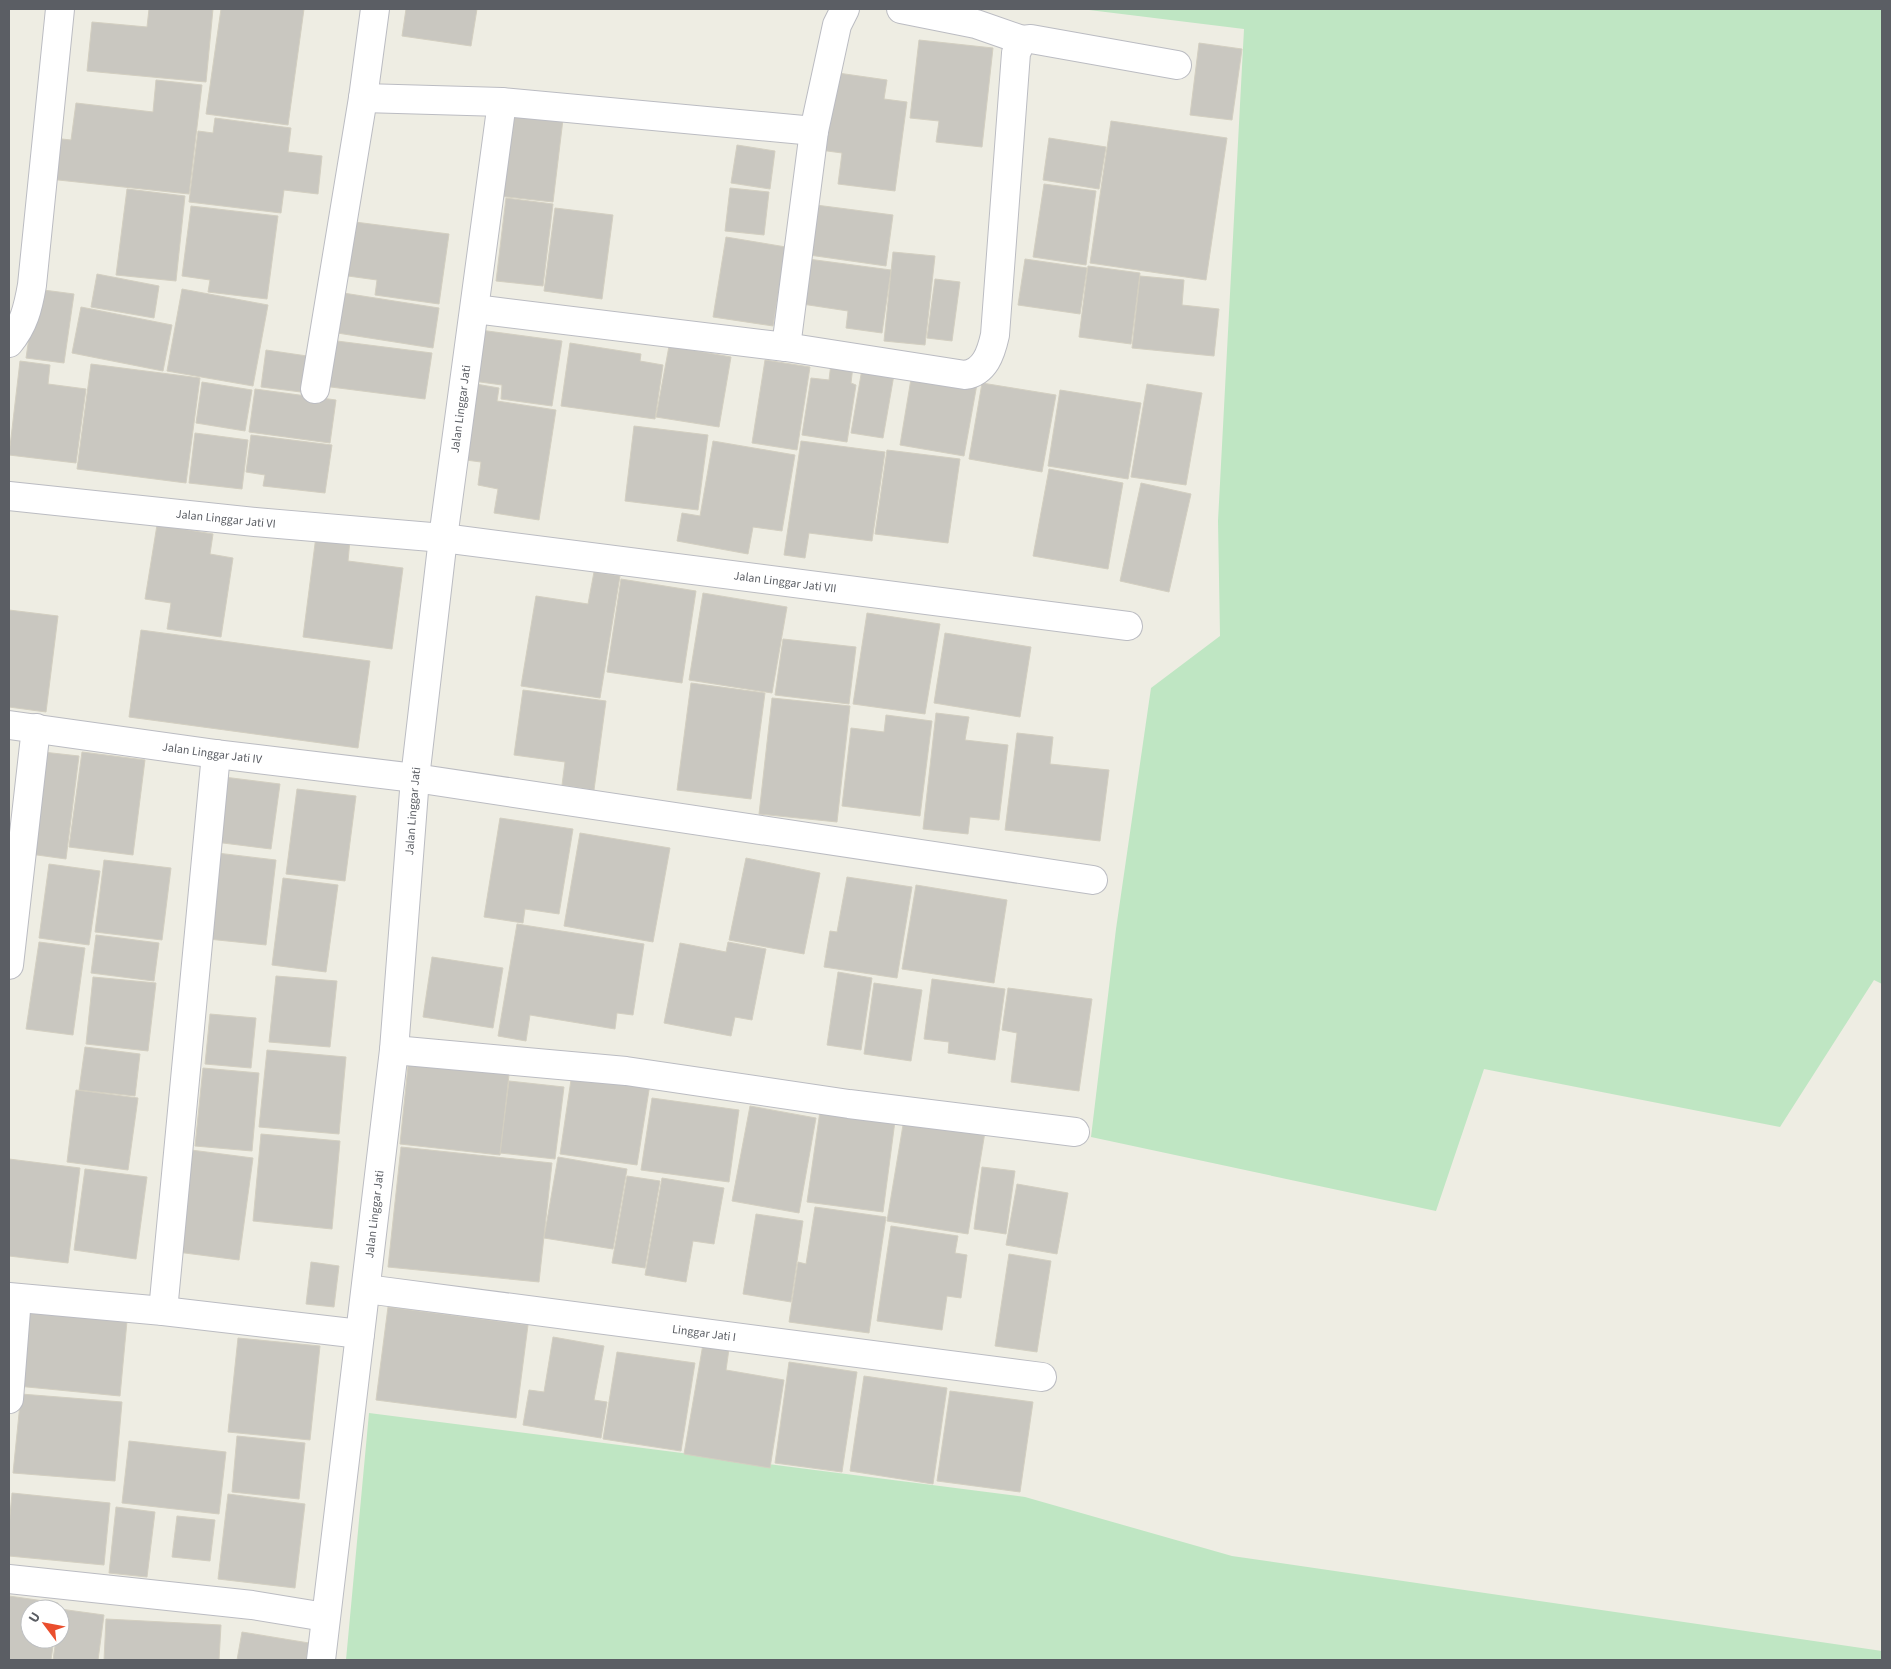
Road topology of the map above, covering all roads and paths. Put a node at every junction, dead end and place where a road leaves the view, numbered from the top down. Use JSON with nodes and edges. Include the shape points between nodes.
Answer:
{"nodes":[{"id":1,"x":60,"y":9,"type":"edge"},
{"id":2,"x":375,"y":9,"type":"edge"},
{"id":3,"x":846,"y":9,"type":"edge"},
{"id":4,"x":901,"y":9,"type":"edge"},
{"id":5,"x":1022,"y":40,"type":"junction"},
{"id":6,"x":1177,"y":65,"type":"dead end"},
{"id":7,"x":362,"y":98,"type":"junction"},
{"id":8,"x":502,"y":102,"type":"junction"},
{"id":9,"x":814,"y":130,"type":"junction"},
{"id":10,"x":476,"y":309,"type":"junction"},
{"id":11,"x":9,"y":343,"type":"edge"},
{"id":12,"x":786,"y":347,"type":"junction"},
{"id":13,"x":315,"y":389,"type":"dead end"},
{"id":14,"x":9,"y":496,"type":"edge"},
{"id":15,"x":443,"y":538,"type":"junction"},
{"id":16,"x":1128,"y":626,"type":"dead end"},
{"id":17,"x":9,"y":725,"type":"edge"},
{"id":18,"x":36,"y":728,"type":"junction"},
{"id":19,"x":216,"y":754,"type":"junction"},
{"id":20,"x":415,"y":778,"type":"junction"},
{"id":21,"x":1093,"y":880,"type":"dead end"},
{"id":22,"x":9,"y":965,"type":"edge"},
{"id":23,"x":394,"y":1050,"type":"junction"},
{"id":24,"x":1075,"y":1132,"type":"dead end"},
{"id":25,"x":366,"y":1288,"type":"junction"},
{"id":26,"x":13,"y":1297,"type":"edge"},
{"id":27,"x":163,"y":1311,"type":"junction"},
{"id":28,"x":360,"y":1334,"type":"junction"},
{"id":29,"x":1042,"y":1377,"type":"dead end"},
{"id":30,"x":9,"y":1399,"type":"edge"},
{"id":31,"x":9,"y":1579,"type":"edge"},
{"id":32,"x":325,"y":1617,"type":"junction"},
{"id":33,"x":321,"y":1660,"type":"edge"}],
"edges":[{"from":1,"to":11,"type":"street","via":[[28,312]]},
{"from":2,"to":7,"type":"street"},
{"from":3,"to":9,"type":"street","via":[[837,25]]},
{"from":4,"to":5,"type":"street","via":[[976,24]]},
{"from":5,"to":6,"type":"street"},
{"from":5,"to":12,"type":"street","via":[[1016,53],[995,335],[992,351],[982,366],[965,375]]},
{"from":7,"to":8,"type":"street"},
{"from":7,"to":13,"type":"street"},
{"from":8,"to":9,"type":"street"},
{"from":8,"to":10,"type":"street","name":"Jalan Linggar Jati"},
{"from":9,"to":12,"type":"street"},
{"from":10,"to":12,"type":"street"},
{"from":10,"to":15,"type":"street","name":"Jalan Linggar Jati"},
{"from":14,"to":15,"type":"street","name":"Jalan Linggar Jati VI"},
{"from":15,"to":16,"type":"street","name":"Jalan Linggar Jati VII"},
{"from":15,"to":20,"type":"street","name":"Jalan Linggar Jati"},
{"from":17,"to":18,"type":"street","name":"Jalan Linggar Jati IV"},
{"from":18,"to":19,"type":"street","name":"Jalan Linggar Jati IV"},
{"from":18,"to":22,"type":"street"},
{"from":19,"to":20,"type":"street","name":"Jalan Linggar Jati IV"},
{"from":19,"to":27,"type":"street"},
{"from":20,"to":21,"type":"street","name":"Jalan Linggar Jati IV"},
{"from":20,"to":23,"type":"street","name":"Jalan Linggar Jati"},
{"from":23,"to":24,"type":"street","via":[[626,1071],[849,1104]]},
{"from":23,"to":25,"type":"street","name":"Jalan Linggar Jati"},
{"from":25,"to":28,"type":"street","name":"Jalan Linggar Jati"},
{"from":25,"to":29,"type":"street","name":"Linggar Jati I"},
{"from":26,"to":27,"type":"street"},
{"from":26,"to":30,"type":"street"},
{"from":27,"to":28,"type":"street"},
{"from":28,"to":32,"type":"street","name":"Jalan Linggar Jati"},
{"from":31,"to":32,"type":"street","via":[[252,1605]]},
{"from":32,"to":33,"type":"street","name":"Jalan Linggar Jati"}]}
